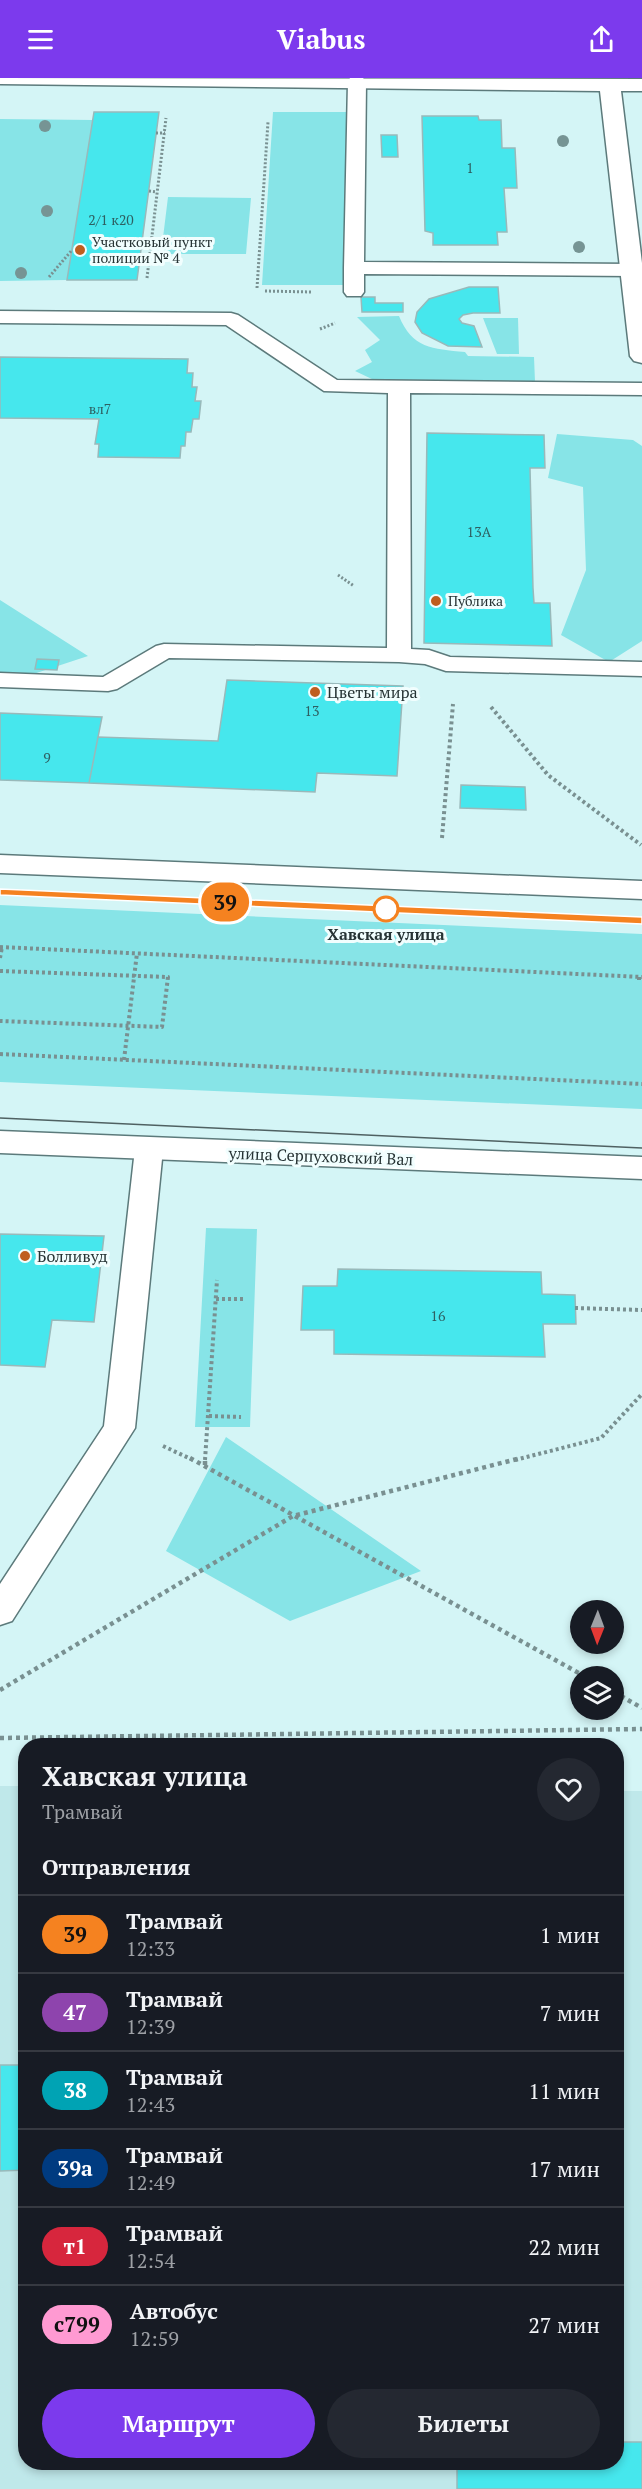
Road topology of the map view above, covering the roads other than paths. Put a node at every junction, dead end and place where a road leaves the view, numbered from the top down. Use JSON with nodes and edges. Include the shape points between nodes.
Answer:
{"nodes":[{"id":1,"x":0,"y":78,"type":"edge"},
{"id":2,"x":75,"y":79,"type":"edge"},
{"id":3,"x":357,"y":82,"type":"junction"},
{"id":4,"x":609,"y":82,"type":"edge"},
{"id":5,"x":642,"y":85,"type":"edge"},
{"id":6,"x":354,"y":268,"type":"junction"},
{"id":7,"x":632,"y":270,"type":"junction"},
{"id":8,"x":354,"y":292,"type":"dead end"},
{"id":9,"x":0,"y":317,"type":"edge"},
{"id":10,"x":642,"y":356,"type":"edge"},
{"id":11,"x":399,"y":387,"type":"junction"},
{"id":12,"x":642,"y":389,"type":"edge"},
{"id":13,"x":399,"y":655,"type":"junction"},
{"id":14,"x":642,"y":669,"type":"edge"},
{"id":15,"x":0,"y":680,"type":"edge"},
{"id":16,"x":0,"y":864,"type":"edge"},
{"id":17,"x":642,"y":890,"type":"edge"},
{"id":18,"x":0,"y":1142,"type":"edge"},
{"id":19,"x":149,"y":1149,"type":"junction"},
{"id":20,"x":642,"y":1168,"type":"edge"},
{"id":21,"x":0,"y":1611,"type":"edge"}],
"edges":[{"from":1,"to":2,"type":"street"},
{"from":2,"to":3,"type":"street"},
{"from":3,"to":4,"type":"street"},
{"from":3,"to":6,"type":"lane"},
{"from":4,"to":5,"type":"street"},
{"from":4,"to":7,"type":"street"},
{"from":6,"to":7,"type":"lane"},
{"from":6,"to":8,"type":"lane"},
{"from":7,"to":10,"type":"street"},
{"from":9,"to":11,"type":"lane","via":[[231,320],[332,386]]},
{"from":11,"to":12,"type":"lane"},
{"from":11,"to":13,"type":"lane"},
{"from":13,"to":14,"type":"lane","via":[[429,657],[446,664]]},
{"from":13,"to":15,"type":"lane","via":[[164,651],[108,684]]},
{"from":16,"to":17,"type":"street"},
{"from":18,"to":19,"type":"street","name":"улица Серпуховский Вал"},
{"from":19,"to":20,"type":"street","name":"улица Серпуховский Вал"},
{"from":19,"to":21,"type":"lane","via":[[119,1428]]}]}
